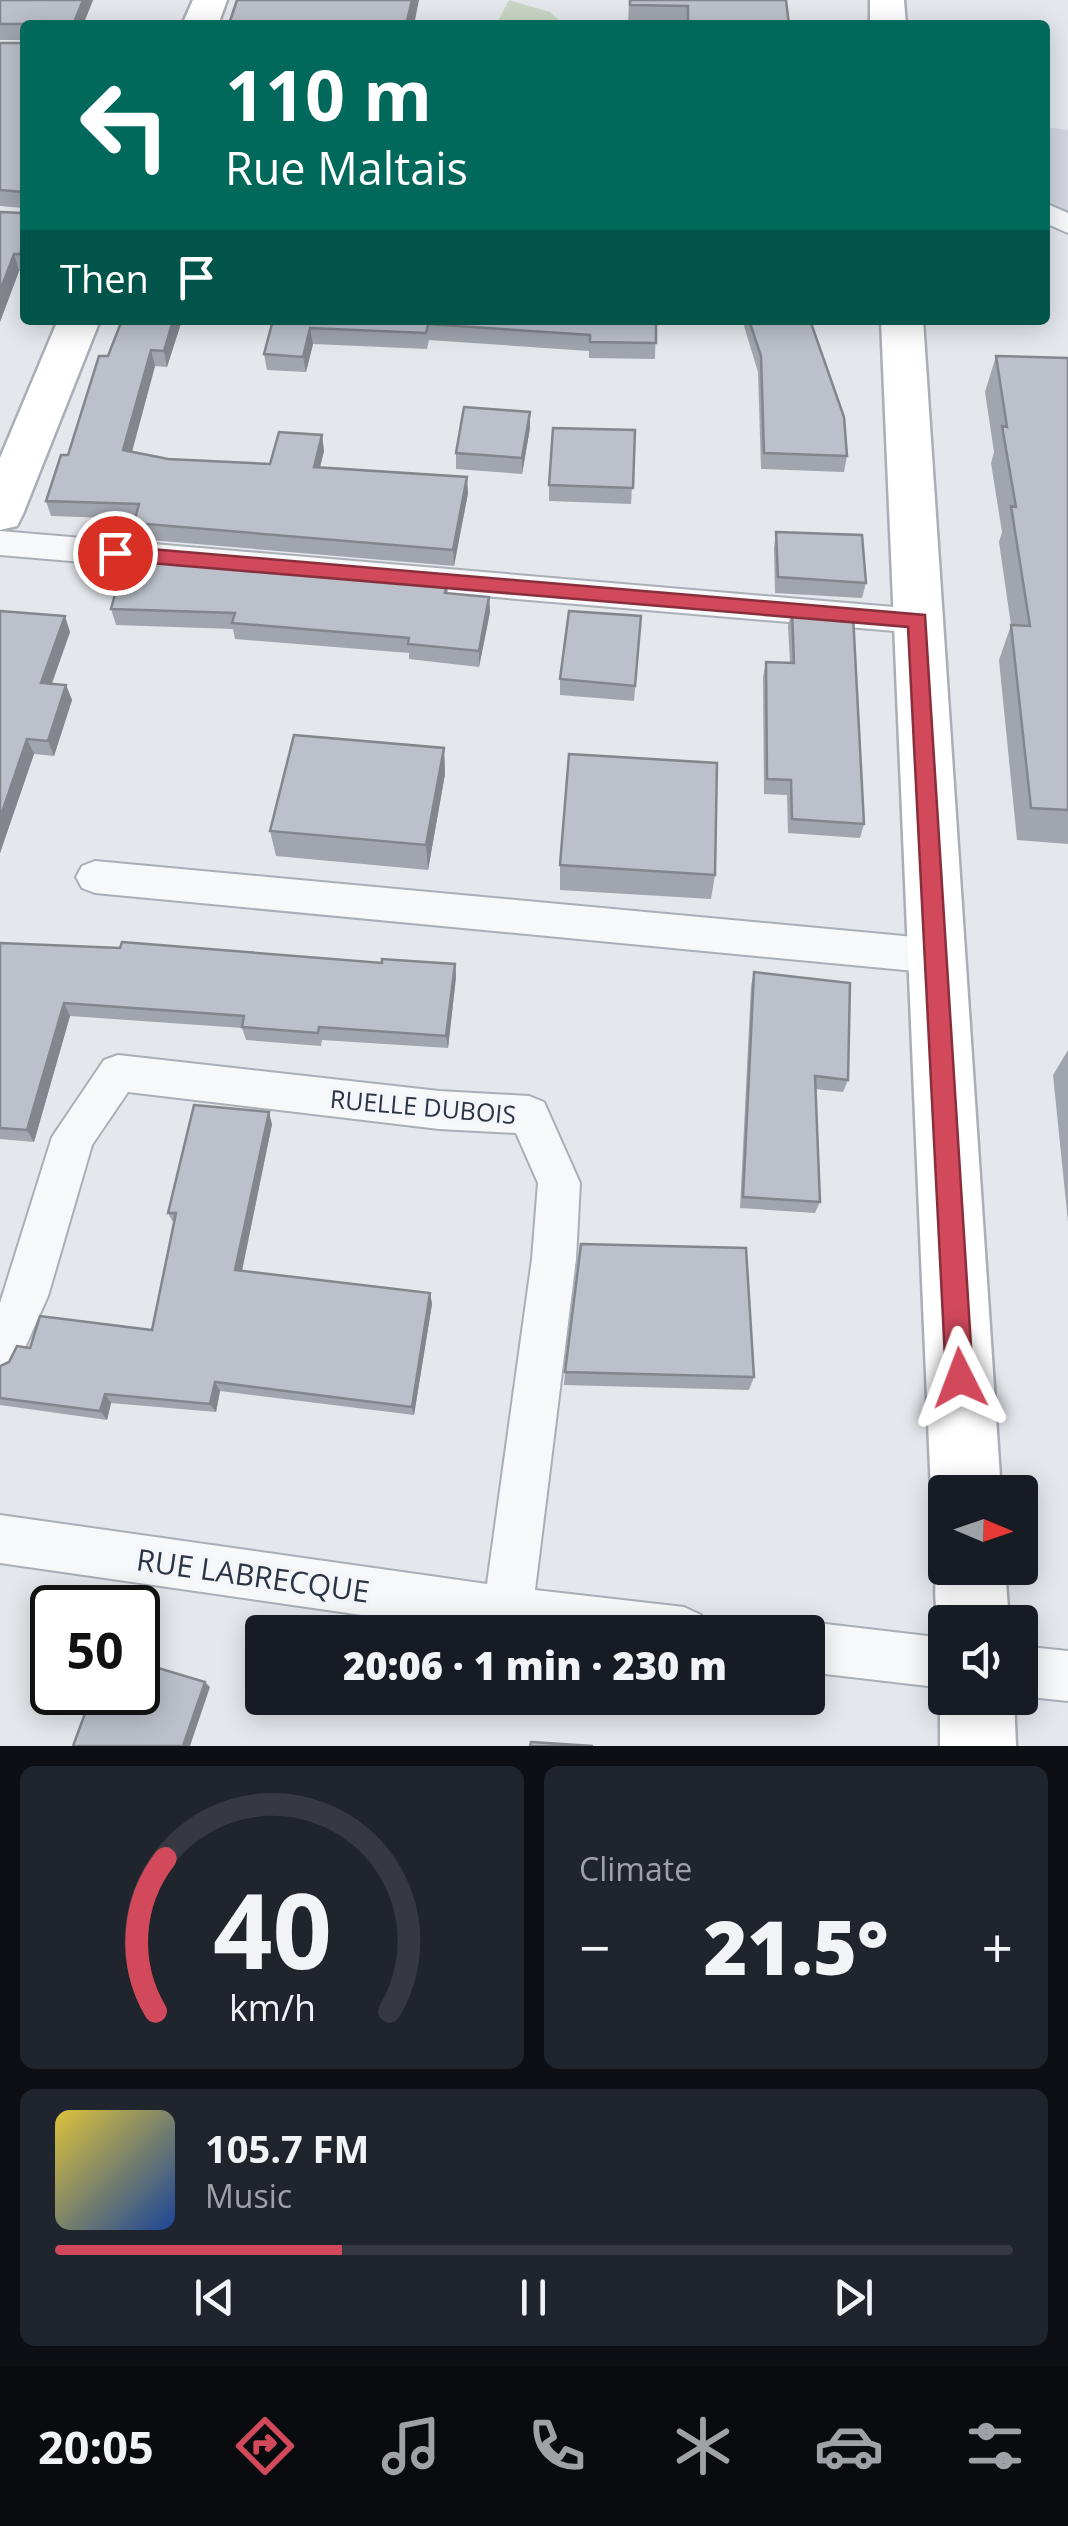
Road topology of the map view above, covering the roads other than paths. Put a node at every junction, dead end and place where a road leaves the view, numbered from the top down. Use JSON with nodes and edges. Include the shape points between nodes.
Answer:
{"nodes":[{"id":1,"x":78,"y":325,"type":"edge"},
{"id":2,"x":902,"y":325,"type":"edge"},
{"id":3,"x":0,"y":514,"type":"edge"},
{"id":4,"x":0,"y":543,"type":"edge"},
{"id":5,"x":918,"y":621,"type":"junction"},
{"id":6,"x":95,"y":877,"type":"dead end"},
{"id":7,"x":936,"y":956,"type":"junction"},
{"id":8,"x":0,"y":1352,"type":"edge"},
{"id":9,"x":965,"y":1475,"type":"edge"},
{"id":10,"x":0,"y":1540,"type":"edge"},
{"id":11,"x":508,"y":1612,"type":"junction"},
{"id":12,"x":534,"y":1615,"type":"edge"},
{"id":13,"x":825,"y":1649,"type":"edge"},
{"id":14,"x":928,"y":1661,"type":"edge"},
{"id":15,"x":1038,"y":1673,"type":"edge"},
{"id":16,"x":1068,"y":1676,"type":"edge"},
{"id":17,"x":977,"y":1715,"type":"edge"},
{"id":18,"x":978,"y":1746,"type":"edge"}],
"edges":[{"from":1,"to":3,"type":"main road"},
{"from":2,"to":5,"type":"main road"},
{"from":4,"to":5,"type":"street"},
{"from":5,"to":7,"type":"main road"},
{"from":6,"to":7,"type":"street"},
{"from":7,"to":9,"type":"main road"},
{"from":8,"to":11,"type":"street","name":"RUELLE DUBOIS","via":[[26,1296],[73,1137],[118,1074],[529,1115],[559,1183]]},
{"from":10,"to":11,"type":"street","name":"RUE LABRECQUE"},
{"from":11,"to":12,"type":"street","name":"RUE LABRECQUE"},
{"from":13,"to":14,"type":"street"},
{"from":15,"to":16,"type":"street"},
{"from":17,"to":18,"type":"main road"}]}
